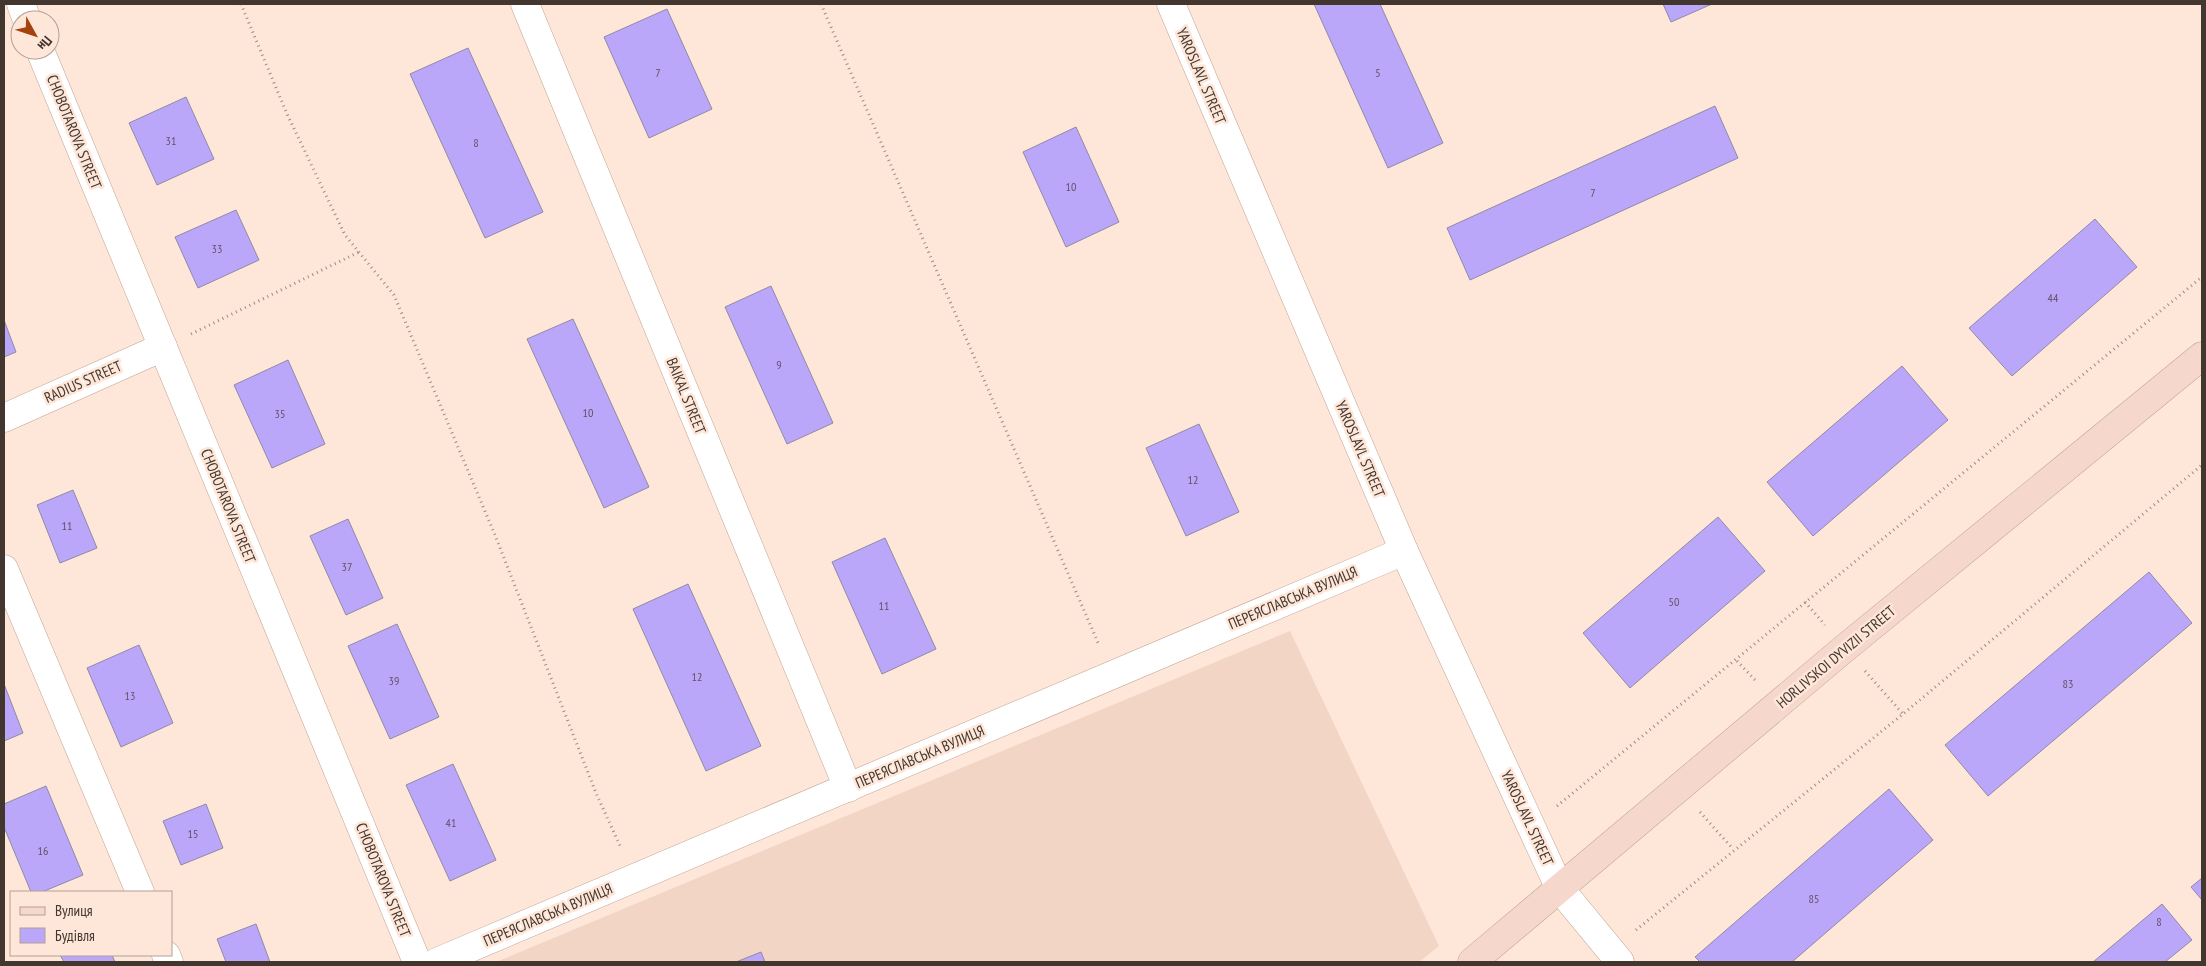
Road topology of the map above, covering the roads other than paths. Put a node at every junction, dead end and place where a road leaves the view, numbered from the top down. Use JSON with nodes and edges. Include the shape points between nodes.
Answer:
{"nodes":[{"id":1,"x":525,"y":4,"type":"edge"},
{"id":2,"x":1170,"y":4,"type":"edge"},
{"id":3,"x":44,"y":60,"type":"edge"},
{"id":4,"x":163,"y":347,"type":"junction"},
{"id":5,"x":2202,"y":356,"type":"edge"},
{"id":6,"x":4,"y":418,"type":"edge"},
{"id":7,"x":1404,"y":551,"type":"junction"},
{"id":8,"x":4,"y":569,"type":"edge"},
{"id":9,"x":848,"y":788,"type":"junction"},
{"id":10,"x":1560,"y":889,"type":"junction"},
{"id":11,"x":140,"y":891,"type":"edge"},
{"id":12,"x":1615,"y":956,"type":"edge"},
{"id":13,"x":416,"y":962,"type":"edge"},
{"id":14,"x":437,"y":962,"type":"edge"},
{"id":15,"x":1472,"y":962,"type":"edge"}],
"edges":[{"from":1,"to":9,"type":"street","name":"BAIKAL STREET"},
{"from":2,"to":7,"type":"street","name":"YAROSLAVL STREET"},
{"from":3,"to":4,"type":"street","name":"CHOBOTAROVA STREET"},
{"from":4,"to":6,"type":"street","name":"RADIUS STREET"},
{"from":4,"to":13,"type":"street","name":"CHOBOTAROVA STREET"},
{"from":5,"to":10,"type":"main road","name":"HORLIVSKOI DYVIZII STREET","via":[[1845,648]]},
{"from":7,"to":9,"type":"street","name":"ПЕРЕЯСЛАВСЬКА ВУЛИЦЯ"},
{"from":7,"to":10,"type":"street","name":"YAROSLAVL STREET"},
{"from":8,"to":11,"type":"street"},
{"from":9,"to":14,"type":"street","name":"ПЕРЕЯСЛАВСЬКА ВУЛИЦЯ"},
{"from":10,"to":12,"type":"street","name":"YAROSLAVL STREET"},
{"from":10,"to":15,"type":"main road","name":"HORLIVSKOI DYVIZII STREET"}]}
